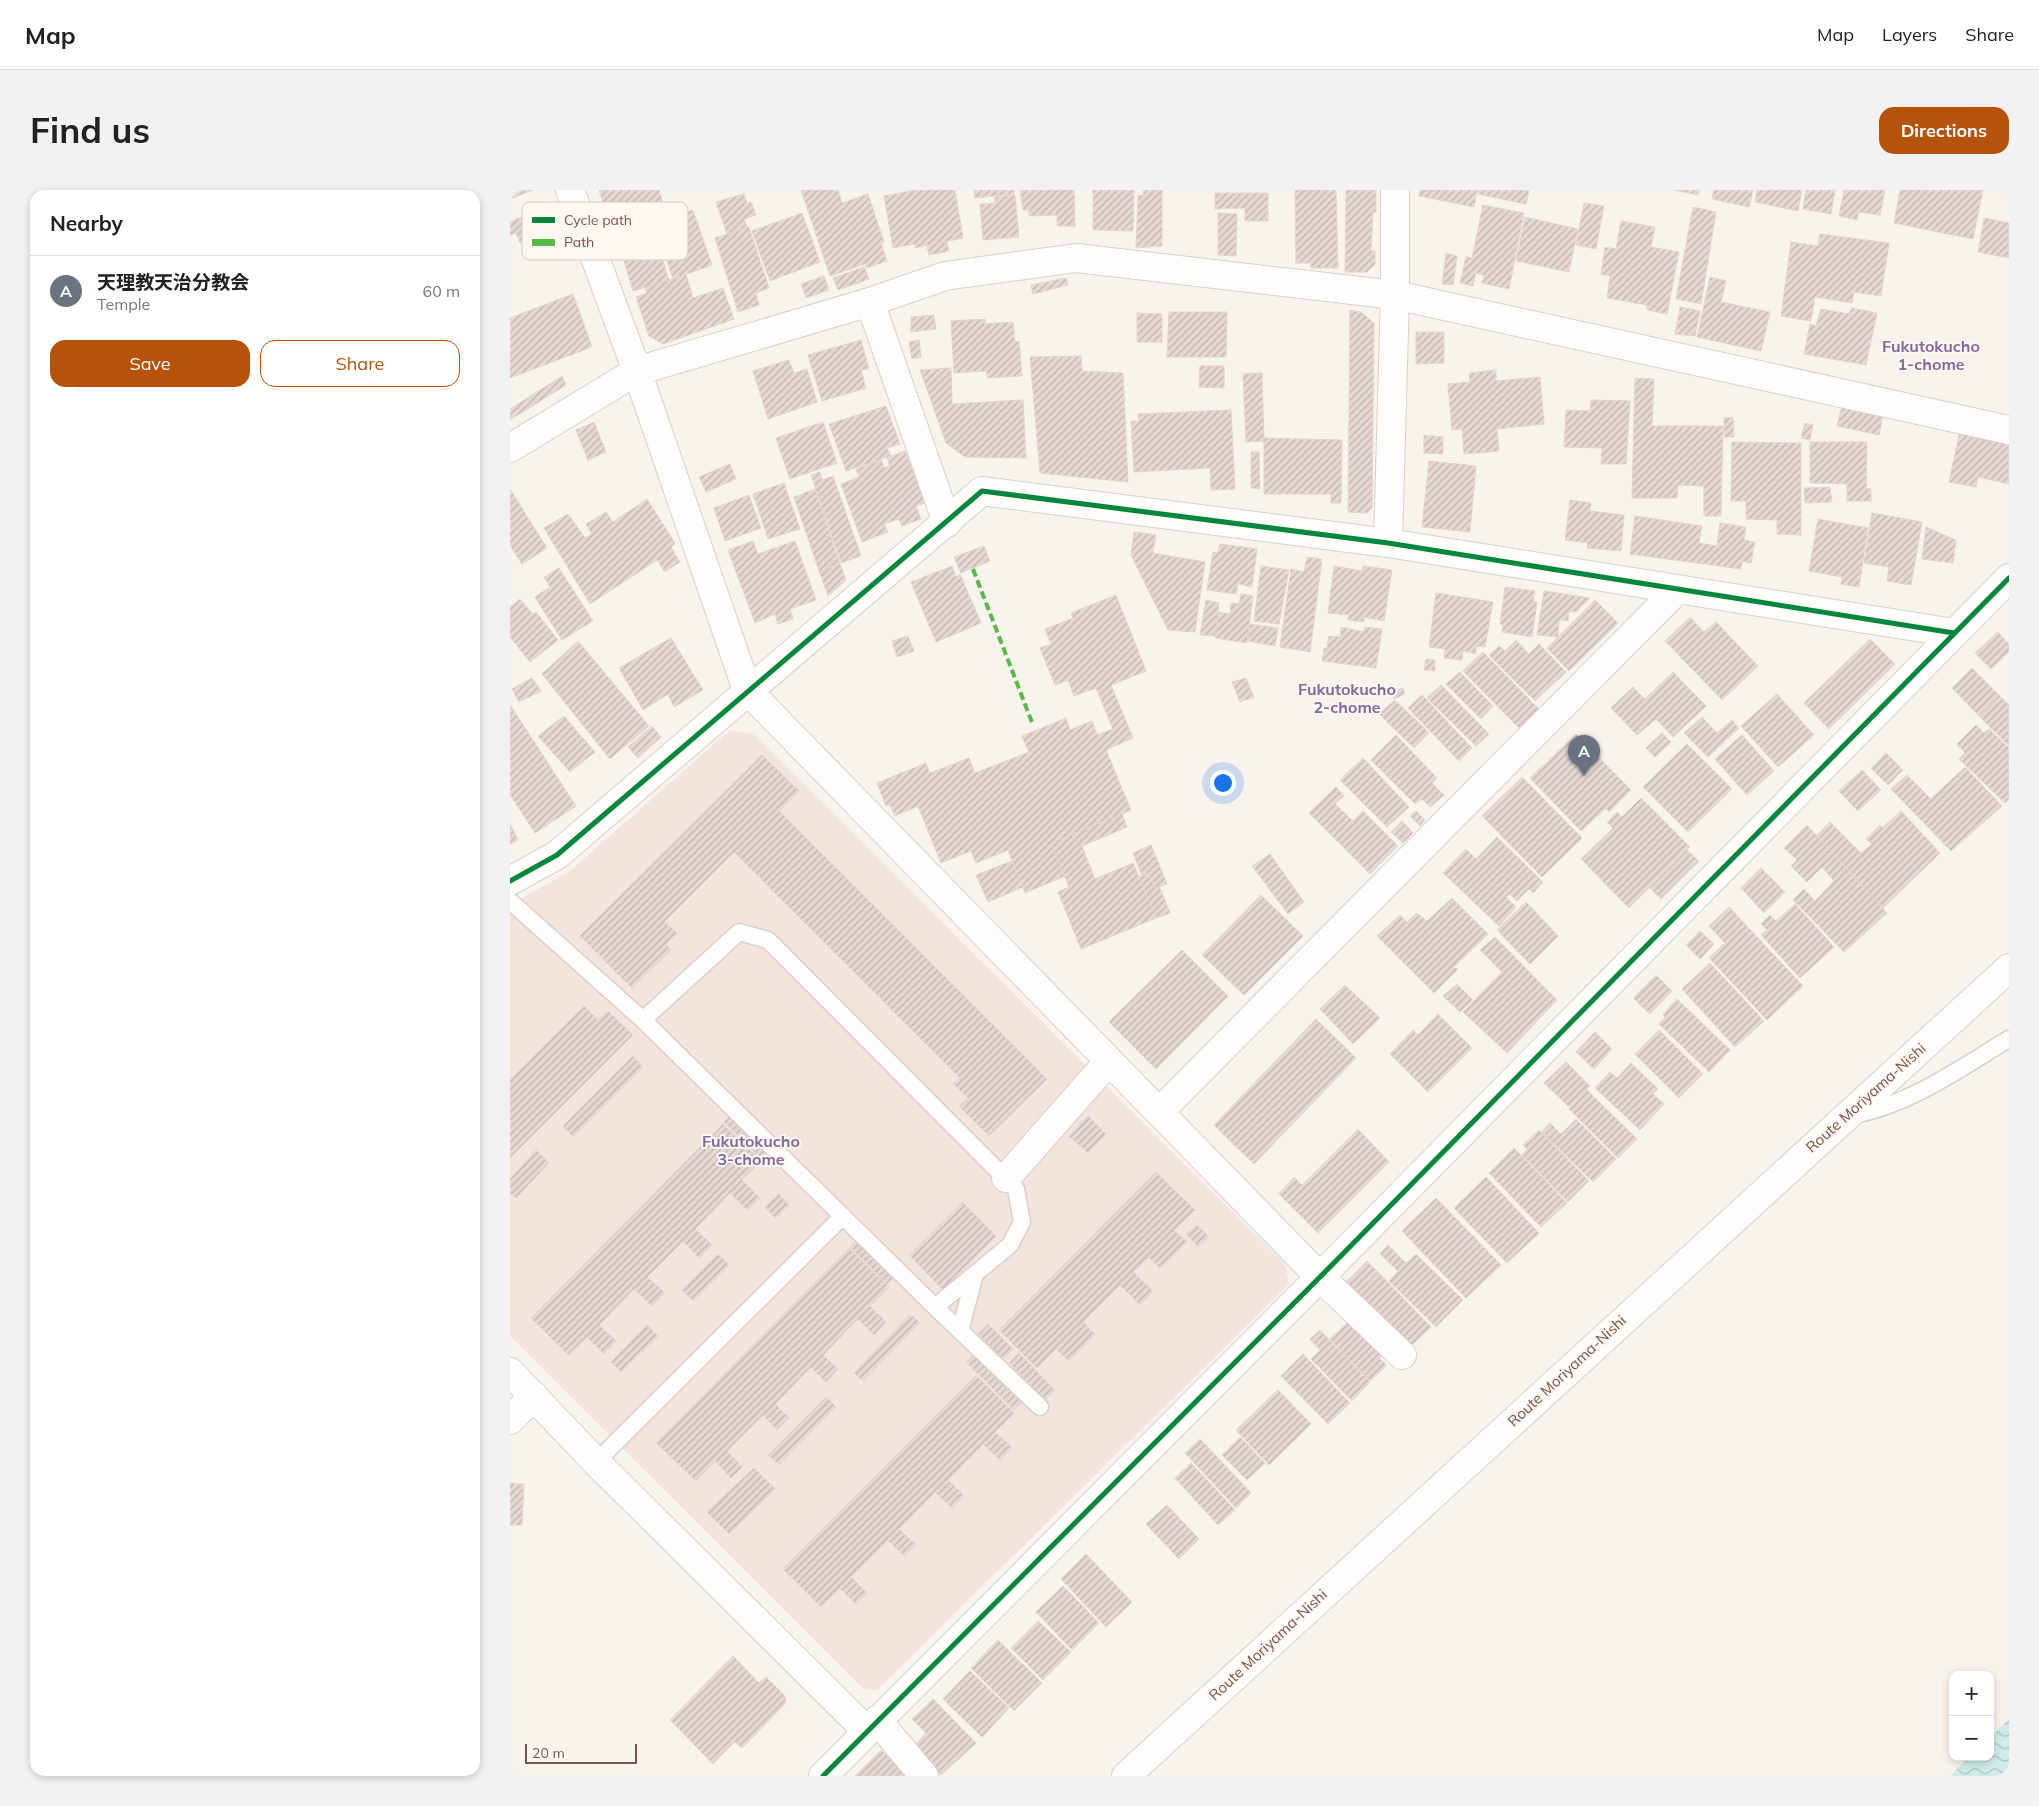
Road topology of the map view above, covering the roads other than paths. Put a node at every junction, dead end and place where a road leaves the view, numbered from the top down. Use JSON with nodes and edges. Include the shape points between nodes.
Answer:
{"nodes":[{"id":1,"x":570,"y":190,"type":"edge"},
{"id":2,"x":1395,"y":190,"type":"edge"},
{"id":3,"x":575,"y":202,"type":"edge"},
{"id":4,"x":596,"y":260,"type":"edge"},
{"id":5,"x":1395,"y":295,"type":"junction"},
{"id":6,"x":870,"y":302,"type":"junction"},
{"id":7,"x":638,"y":371,"type":"junction"},
{"id":8,"x":2009,"y":430,"type":"edge"},
{"id":9,"x":510,"y":448,"type":"edge"},
{"id":10,"x":947,"y":523,"type":"junction"},
{"id":11,"x":1388,"y":543,"type":"junction"},
{"id":12,"x":2009,"y":578,"type":"edge"},
{"id":13,"x":1678,"y":588,"type":"junction"},
{"id":14,"x":1954,"y":633,"type":"junction"},
{"id":15,"x":747,"y":690,"type":"junction"},
{"id":16,"x":510,"y":881,"type":"edge"},
{"id":17,"x":510,"y":901,"type":"edge"},
{"id":18,"x":2009,"y":968,"type":"edge"},
{"id":19,"x":643,"y":1020,"type":"junction"},
{"id":20,"x":2009,"y":1039,"type":"edge"},
{"id":21,"x":1109,"y":1061,"type":"junction"},
{"id":22,"x":1159,"y":1112,"type":"junction"},
{"id":23,"x":1845,"y":1116,"type":"junction"},
{"id":24,"x":1006,"y":1178,"type":"junction"},
{"id":25,"x":843,"y":1216,"type":"junction"},
{"id":26,"x":974,"y":1274,"type":"junction"},
{"id":27,"x":1320,"y":1277,"type":"junction"},
{"id":28,"x":935,"y":1307,"type":"junction"},
{"id":29,"x":960,"y":1331,"type":"junction"},
{"id":30,"x":1402,"y":1355,"type":"dead end"},
{"id":31,"x":510,"y":1372,"type":"edge"},
{"id":32,"x":534,"y":1396,"type":"junction"},
{"id":33,"x":1040,"y":1407,"type":"dead end"},
{"id":34,"x":510,"y":1420,"type":"edge"},
{"id":35,"x":596,"y":1462,"type":"junction"},
{"id":36,"x":872,"y":1726,"type":"junction"},
{"id":37,"x":823,"y":1776,"type":"edge"},
{"id":38,"x":924,"y":1776,"type":"edge"},
{"id":39,"x":1126,"y":1776,"type":"edge"}],
"edges":[{"from":1,"to":3,"type":"street"},
{"from":2,"to":5,"type":"street"},
{"from":4,"to":7,"type":"street"},
{"from":5,"to":6,"type":"street","via":[[1076,258],[945,276]]},
{"from":5,"to":8,"type":"street"},
{"from":5,"to":11,"type":"street"},
{"from":6,"to":7,"type":"street"},
{"from":6,"to":10,"type":"street"},
{"from":7,"to":9,"type":"street"},
{"from":7,"to":15,"type":"street"},
{"from":10,"to":11,"type":"street","via":[[982,491]]},
{"from":10,"to":15,"type":"street"},
{"from":11,"to":13,"type":"street"},
{"from":12,"to":14,"type":"street"},
{"from":13,"to":14,"type":"street"},
{"from":13,"to":22,"type":"street"},
{"from":14,"to":27,"type":"street"},
{"from":15,"to":16,"type":"street","via":[[557,855]]},
{"from":15,"to":21,"type":"street"},
{"from":17,"to":19,"type":"lane"},
{"from":18,"to":23,"type":"street","name":"Route Moriyama-Nishi"},
{"from":19,"to":24,"type":"lane","via":[[739,932],[768,940]]},
{"from":19,"to":25,"type":"lane"},
{"from":20,"to":23,"type":"lane","via":[[1923,1090],[1876,1111]]},
{"from":21,"to":22,"type":"street"},
{"from":21,"to":24,"type":"street"},
{"from":22,"to":27,"type":"street"},
{"from":23,"to":39,"type":"street","name":"Route Moriyama-Nishi"},
{"from":24,"to":26,"type":"lane","via":[[1016,1189],[1022,1222],[1010,1244]]},
{"from":25,"to":28,"type":"lane"},
{"from":25,"to":35,"type":"lane"},
{"from":26,"to":28,"type":"lane"},
{"from":26,"to":29,"type":"lane"},
{"from":27,"to":30,"type":"street"},
{"from":27,"to":36,"type":"street"},
{"from":28,"to":29,"type":"lane"},
{"from":29,"to":33,"type":"lane"},
{"from":31,"to":32,"type":"street"},
{"from":32,"to":34,"type":"street"},
{"from":32,"to":35,"type":"street"},
{"from":35,"to":36,"type":"street"},
{"from":36,"to":37,"type":"street"},
{"from":36,"to":38,"type":"street"}]}
